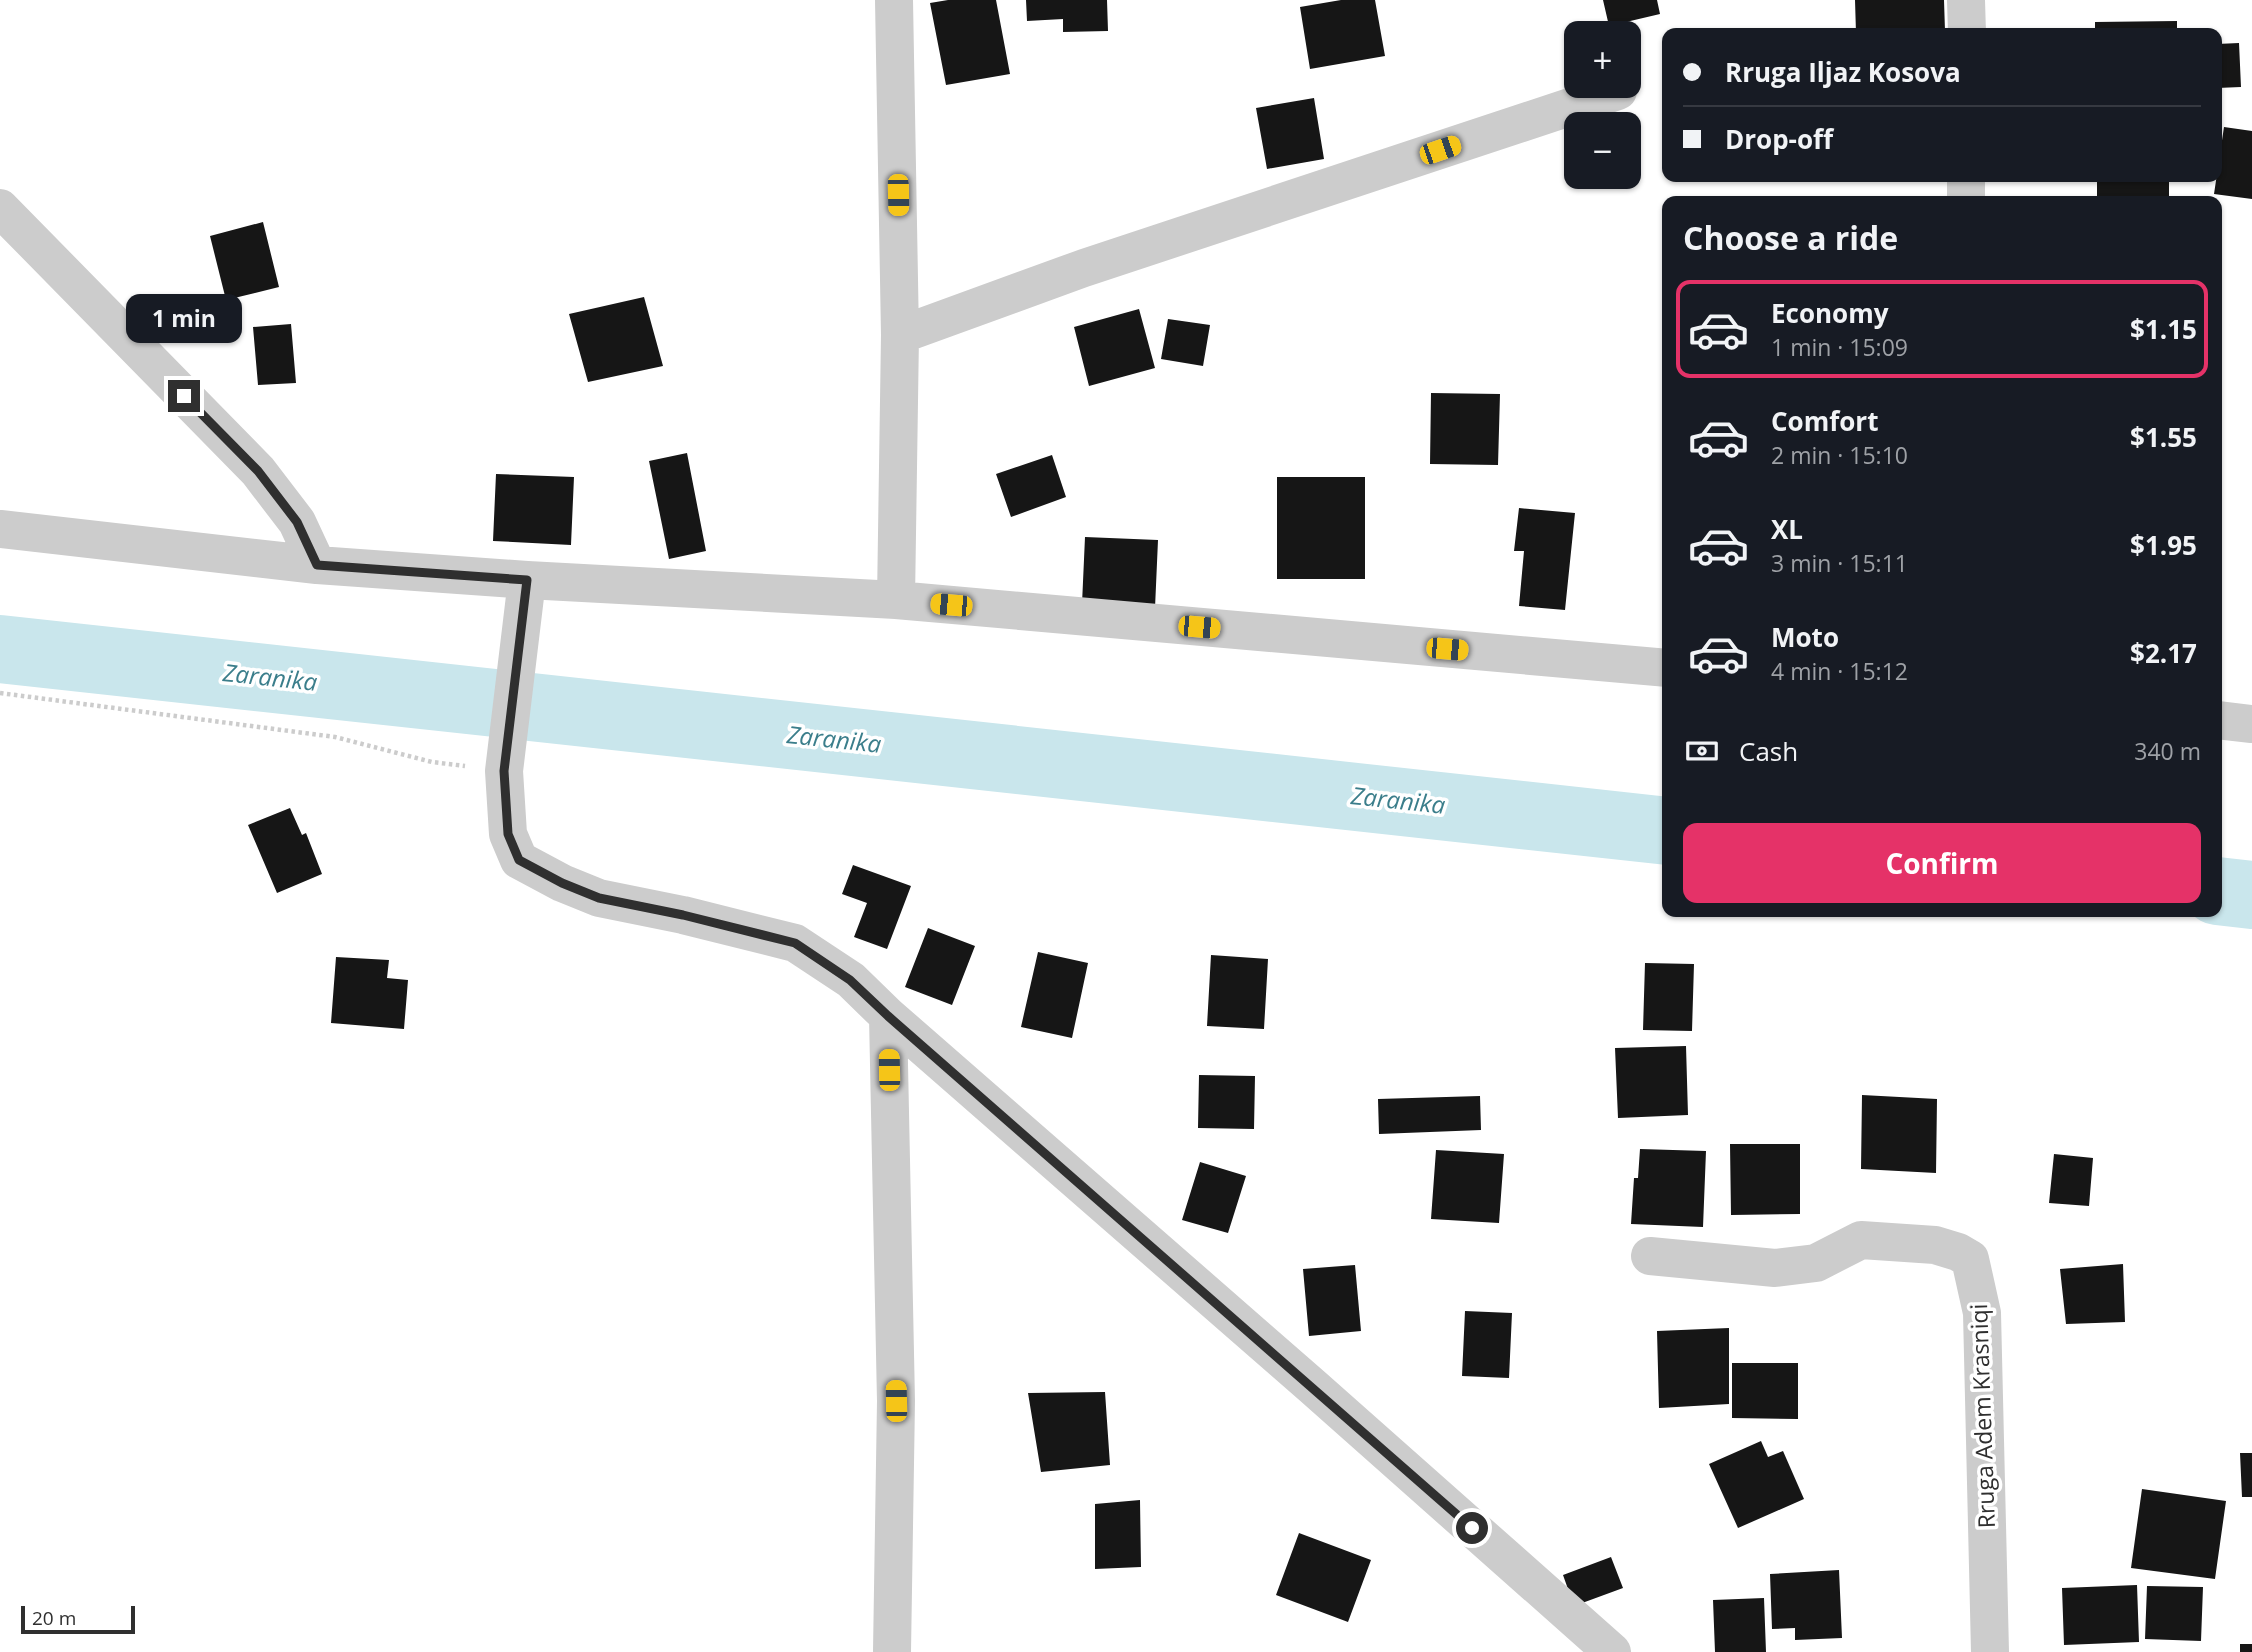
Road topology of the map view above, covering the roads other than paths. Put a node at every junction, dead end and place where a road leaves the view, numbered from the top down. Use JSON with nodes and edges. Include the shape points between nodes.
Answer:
{"nodes":[{"id":1,"x":894,"y":0,"type":"edge"},
{"id":2,"x":1966,"y":0,"type":"edge"},
{"id":3,"x":1967,"y":28,"type":"edge"},
{"id":4,"x":1597,"y":98,"type":"edge"},
{"id":5,"x":0,"y":208,"type":"edge"},
{"id":6,"x":900,"y":335,"type":"junction"},
{"id":7,"x":0,"y":528,"type":"edge"},
{"id":8,"x":317,"y":565,"type":"junction"},
{"id":9,"x":527,"y":580,"type":"junction"},
{"id":10,"x":896,"y":600,"type":"junction"},
{"id":11,"x":1662,"y":667,"type":"edge"},
{"id":12,"x":2222,"y":721,"type":"edge"},
{"id":13,"x":2252,"y":724,"type":"edge"},
{"id":14,"x":888,"y":1016,"type":"junction"},
{"id":15,"x":1650,"y":1256,"type":"dead end"},
{"id":16,"x":892,"y":1652,"type":"edge"},
{"id":17,"x":1612,"y":1652,"type":"edge"},
{"id":18,"x":1990,"y":1652,"type":"edge"}],
"edges":[{"from":1,"to":6,"type":"street"},
{"from":2,"to":3,"type":"street"},
{"from":4,"to":6,"type":"street","via":[[1084,268]]},
{"from":5,"to":8,"type":"street","via":[[258,471],[297,522]]},
{"from":6,"to":10,"type":"street"},
{"from":7,"to":8,"type":"street"},
{"from":8,"to":9,"type":"street"},
{"from":9,"to":10,"type":"street"},
{"from":9,"to":14,"type":"street","via":[[504,771],[508,834],[519,860],[599,898],[795,943],[850,980]]},
{"from":10,"to":11,"type":"street"},
{"from":12,"to":13,"type":"street"},
{"from":14,"to":16,"type":"street","via":[[896,1401]]},
{"from":14,"to":17,"type":"street"},
{"from":15,"to":18,"type":"street","name":"Rruga Adem Krasniqi","via":[[1775,1268],[1816,1263],[1861,1240],[1935,1245],[1970,1259],[1982,1313]]}]}
